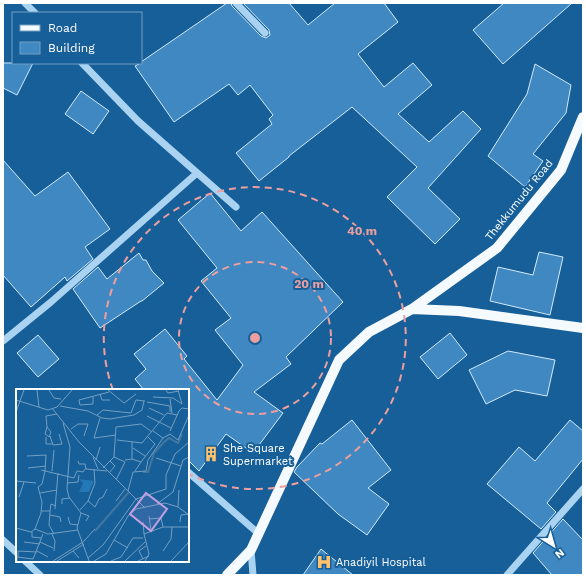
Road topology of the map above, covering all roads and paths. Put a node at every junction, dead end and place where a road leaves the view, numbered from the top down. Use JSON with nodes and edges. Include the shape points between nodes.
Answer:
{"nodes":[{"id":1,"x":25,"y":3,"type":"edge"},
{"id":2,"x":236,"y":3,"type":"edge"},
{"id":3,"x":34,"y":12,"type":"edge"},
{"id":4,"x":265,"y":33,"type":"dead end"},
{"id":5,"x":83,"y":64,"type":"edge"},
{"id":6,"x":583,"y":117,"type":"edge"},
{"id":7,"x":196,"y":173,"type":"junction"},
{"id":8,"x":236,"y":208,"type":"dead end"},
{"id":9,"x":412,"y":309,"type":"junction"},
{"id":10,"x":583,"y":328,"type":"edge"},
{"id":11,"x":3,"y":341,"type":"edge"},
{"id":12,"x":189,"y":473,"type":"edge"},
{"id":13,"x":583,"y":489,"type":"edge"},
{"id":14,"x":258,"y":534,"type":"junction"},
{"id":15,"x":3,"y":540,"type":"edge"},
{"id":16,"x":251,"y":550,"type":"junction"},
{"id":17,"x":16,"y":552,"type":"edge"},
{"id":18,"x":26,"y":562,"type":"edge"},
{"id":19,"x":40,"y":575,"type":"edge"},
{"id":20,"x":227,"y":575,"type":"edge"},
{"id":21,"x":253,"y":575,"type":"edge"},
{"id":22,"x":507,"y":575,"type":"edge"}],
"edges":[{"from":1,"to":3,"type":"street"},
{"from":2,"to":4,"type":"street"},
{"from":5,"to":7,"type":"street","via":[[138,121]]},
{"from":6,"to":9,"type":"main road","name":"Thekkumudu Road","via":[[561,170],[497,248]]},
{"from":7,"to":8,"type":"street"},
{"from":7,"to":11,"type":"street","via":[[51,302]]},
{"from":9,"to":10,"type":"main road","via":[[460,311]]},
{"from":9,"to":14,"type":"main road","name":"Thekkumudu Road","via":[[369,332],[339,360]]},
{"from":12,"to":14,"type":"street"},
{"from":13,"to":22,"type":"street"},
{"from":14,"to":16,"type":"main road","name":"Thekkumudu Road"},
{"from":15,"to":17,"type":"street"},
{"from":16,"to":20,"type":"main road"},
{"from":16,"to":21,"type":"street"},
{"from":18,"to":19,"type":"street"}]}
